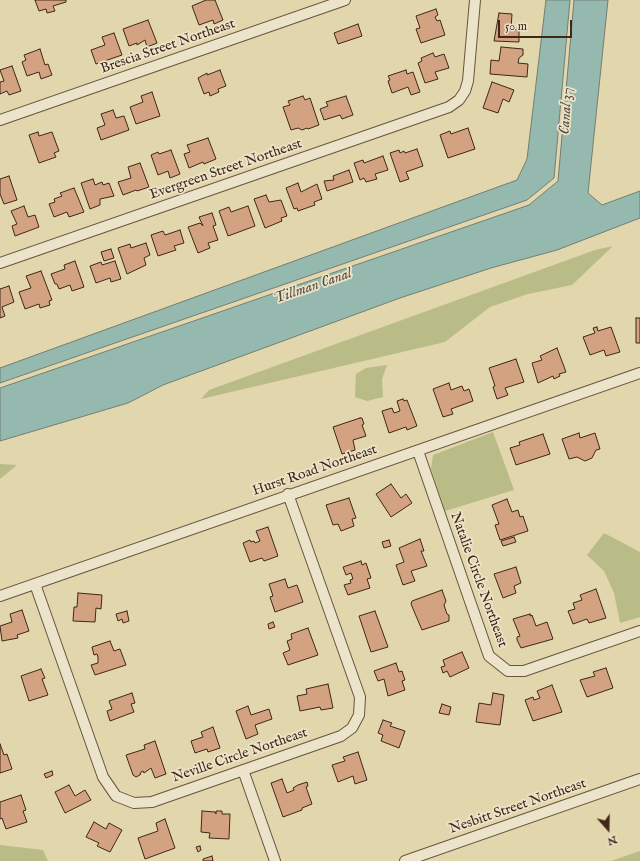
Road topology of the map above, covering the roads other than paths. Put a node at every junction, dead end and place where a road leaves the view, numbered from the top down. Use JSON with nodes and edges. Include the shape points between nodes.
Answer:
{"nodes":[{"id":1,"x":345,"y":0,"type":"edge"},
{"id":2,"x":475,"y":0,"type":"edge"},
{"id":3,"x":0,"y":120,"type":"edge"},
{"id":4,"x":0,"y":263,"type":"edge"},
{"id":5,"x":640,"y":373,"type":"edge"},
{"id":6,"x":418,"y":451,"type":"junction"},
{"id":7,"x":288,"y":494,"type":"junction"},
{"id":8,"x":35,"y":584,"type":"junction"},
{"id":9,"x":0,"y":596,"type":"edge"},
{"id":10,"x":640,"y":631,"type":"edge"},
{"id":11,"x":243,"y":770,"type":"junction"},
{"id":12,"x":640,"y":779,"type":"edge"},
{"id":13,"x":275,"y":861,"type":"edge"},
{"id":14,"x":405,"y":861,"type":"edge"}],
"edges":[{"from":1,"to":3,"type":"street","name":"Brescia Street Northeast"},
{"from":2,"to":4,"type":"street","name":"Evergreen Street Northeast","via":[[468,81],[459,100],[436,112]]},
{"from":5,"to":6,"type":"street","name":"Hurst Road Northeast"},
{"from":6,"to":7,"type":"street","name":"Hurst Road Northeast"},
{"from":6,"to":10,"type":"street","name":"Natalie Circle Northeast","via":[[489,656],[508,671],[524,671]]},
{"from":7,"to":8,"type":"street","name":"Hurst Road Northeast"},
{"from":7,"to":11,"type":"street","name":"Neville Circle Northeast","via":[[360,697],[359,716],[352,728],[341,736]]},
{"from":8,"to":9,"type":"street","name":"Hurst Road Northeast"},
{"from":8,"to":11,"type":"street","name":"Neville Circle Northeast","via":[[103,777],[116,796],[134,803],[152,802]]},
{"from":11,"to":13,"type":"street"},
{"from":12,"to":14,"type":"street","name":"Nesbitt Street Northeast"}]}
